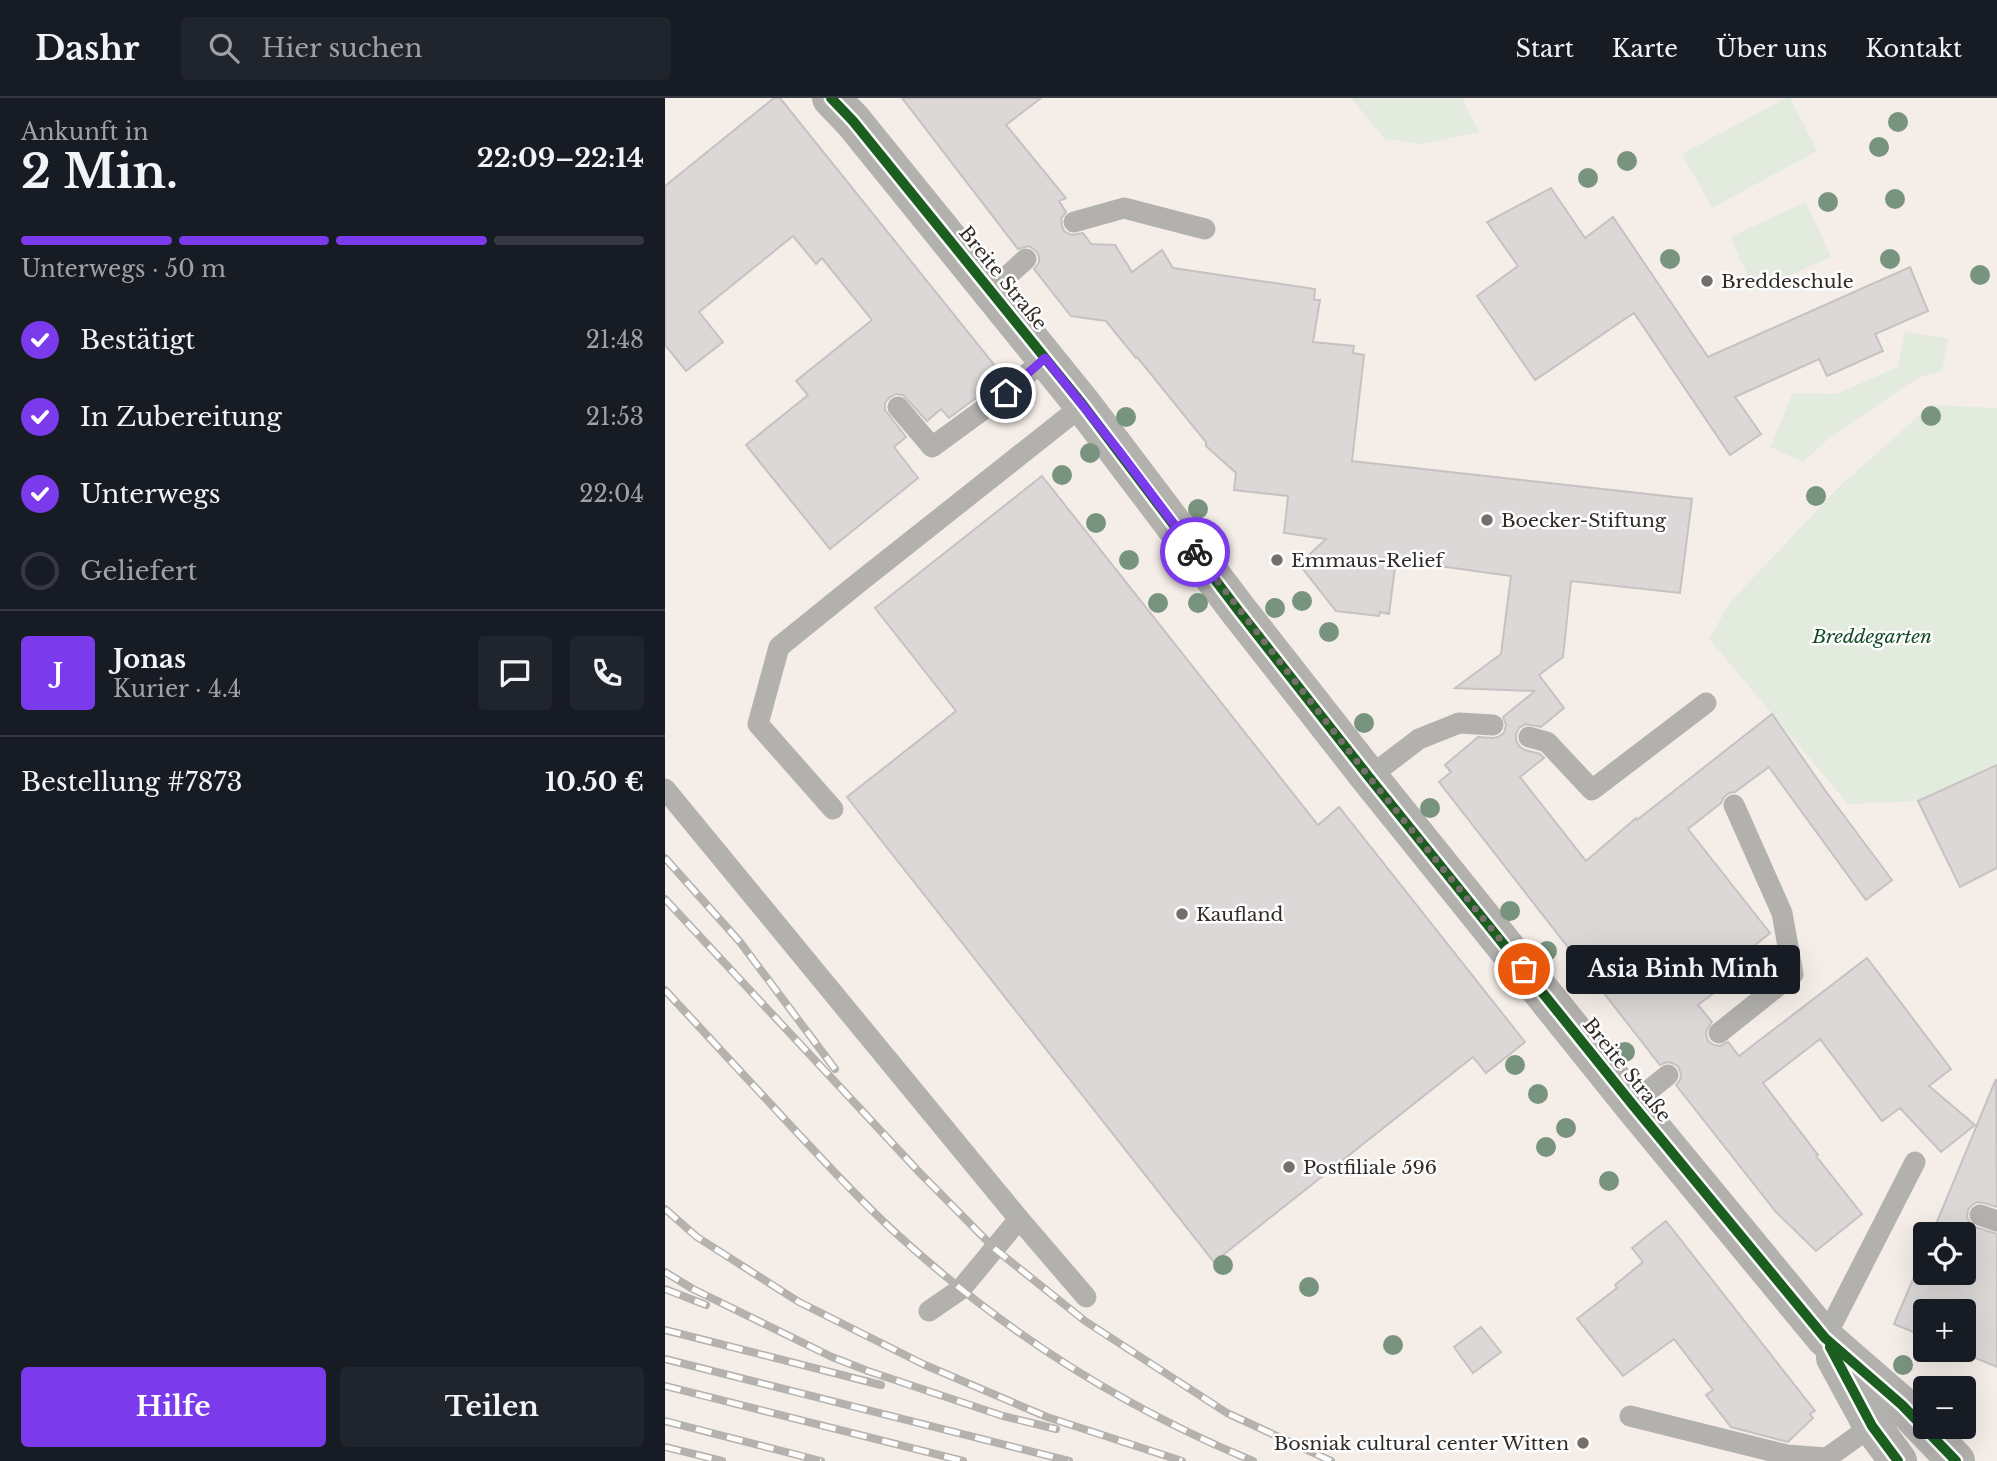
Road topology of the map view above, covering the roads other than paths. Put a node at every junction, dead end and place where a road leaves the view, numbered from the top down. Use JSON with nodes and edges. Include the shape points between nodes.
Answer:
{"nodes":[{"id":1,"x":831,"y":98,"type":"edge"},
{"id":2,"x":1074,"y":222,"type":"dead end"},
{"id":3,"x":1205,"y":229,"type":"dead end"},
{"id":4,"x":1026,"y":259,"type":"dead end"},
{"id":5,"x":991,"y":291,"type":"junction"},
{"id":6,"x":1045,"y":358,"type":"junction"},
{"id":7,"x":1083,"y":405,"type":"junction"},
{"id":8,"x":898,"y":407,"type":"dead end"},
{"id":9,"x":1706,"y":703,"type":"dead end"},
{"id":10,"x":1493,"y":725,"type":"dead end"},
{"id":11,"x":1529,"y":737,"type":"dead end"},
{"id":12,"x":1369,"y":777,"type":"junction"},
{"id":13,"x":665,"y":789,"type":"edge"},
{"id":14,"x":1734,"y":805,"type":"dead end"},
{"id":15,"x":833,"y":809,"type":"dead end"},
{"id":16,"x":1719,"y":1033,"type":"dead end"},
{"id":17,"x":1668,"y":1075,"type":"dead end"},
{"id":18,"x":1632,"y":1104,"type":"junction"},
{"id":19,"x":1915,"y":1162,"type":"dead end"},
{"id":20,"x":1019,"y":1219,"type":"junction"},
{"id":21,"x":1086,"y":1297,"type":"dead end"},
{"id":22,"x":929,"y":1311,"type":"dead end"},
{"id":23,"x":1825,"y":1338,"type":"junction"},
{"id":24,"x":1887,"y":1415,"type":"junction"},
{"id":25,"x":1630,"y":1416,"type":"dead end"},
{"id":26,"x":1898,"y":1461,"type":"edge"},
{"id":27,"x":1956,"y":1461,"type":"edge"}],
"edges":[{"from":1,"to":5,"type":"street","name":"Breite Straße"},
{"from":2,"to":3,"type":"lane","via":[[1124,208]]},
{"from":4,"to":5,"type":"lane"},
{"from":5,"to":6,"type":"street","name":"Breite Straße"},
{"from":6,"to":7,"type":"street","name":"Breite Straße"},
{"from":6,"to":8,"type":"lane","via":[[932,447]]},
{"from":7,"to":12,"type":"street","name":"Breite Straße"},
{"from":7,"to":15,"type":"lane","via":[[779,648],[758,723]]},
{"from":9,"to":11,"type":"lane","via":[[1592,790],[1547,742]]},
{"from":10,"to":12,"type":"lane","via":[[1458,723],[1419,739]]},
{"from":12,"to":18,"type":"street","name":"Breite Straße"},
{"from":13,"to":20,"type":"lane"},
{"from":14,"to":16,"type":"lane","via":[[1782,913],[1793,974]]},
{"from":17,"to":18,"type":"lane"},
{"from":18,"to":23,"type":"street","name":"Breite Straße"},
{"from":19,"to":23,"type":"lane"},
{"from":20,"to":21,"type":"lane"},
{"from":20,"to":22,"type":"lane","via":[[961,1289]]},
{"from":23,"to":24,"type":"street","name":"Breite Straße"},
{"from":24,"to":25,"type":"lane","via":[[1827,1458],[1787,1455]]},
{"from":24,"to":26,"type":"street","name":"Breite Straße"},
{"from":24,"to":27,"type":"street","name":"Breite Straße"}]}
